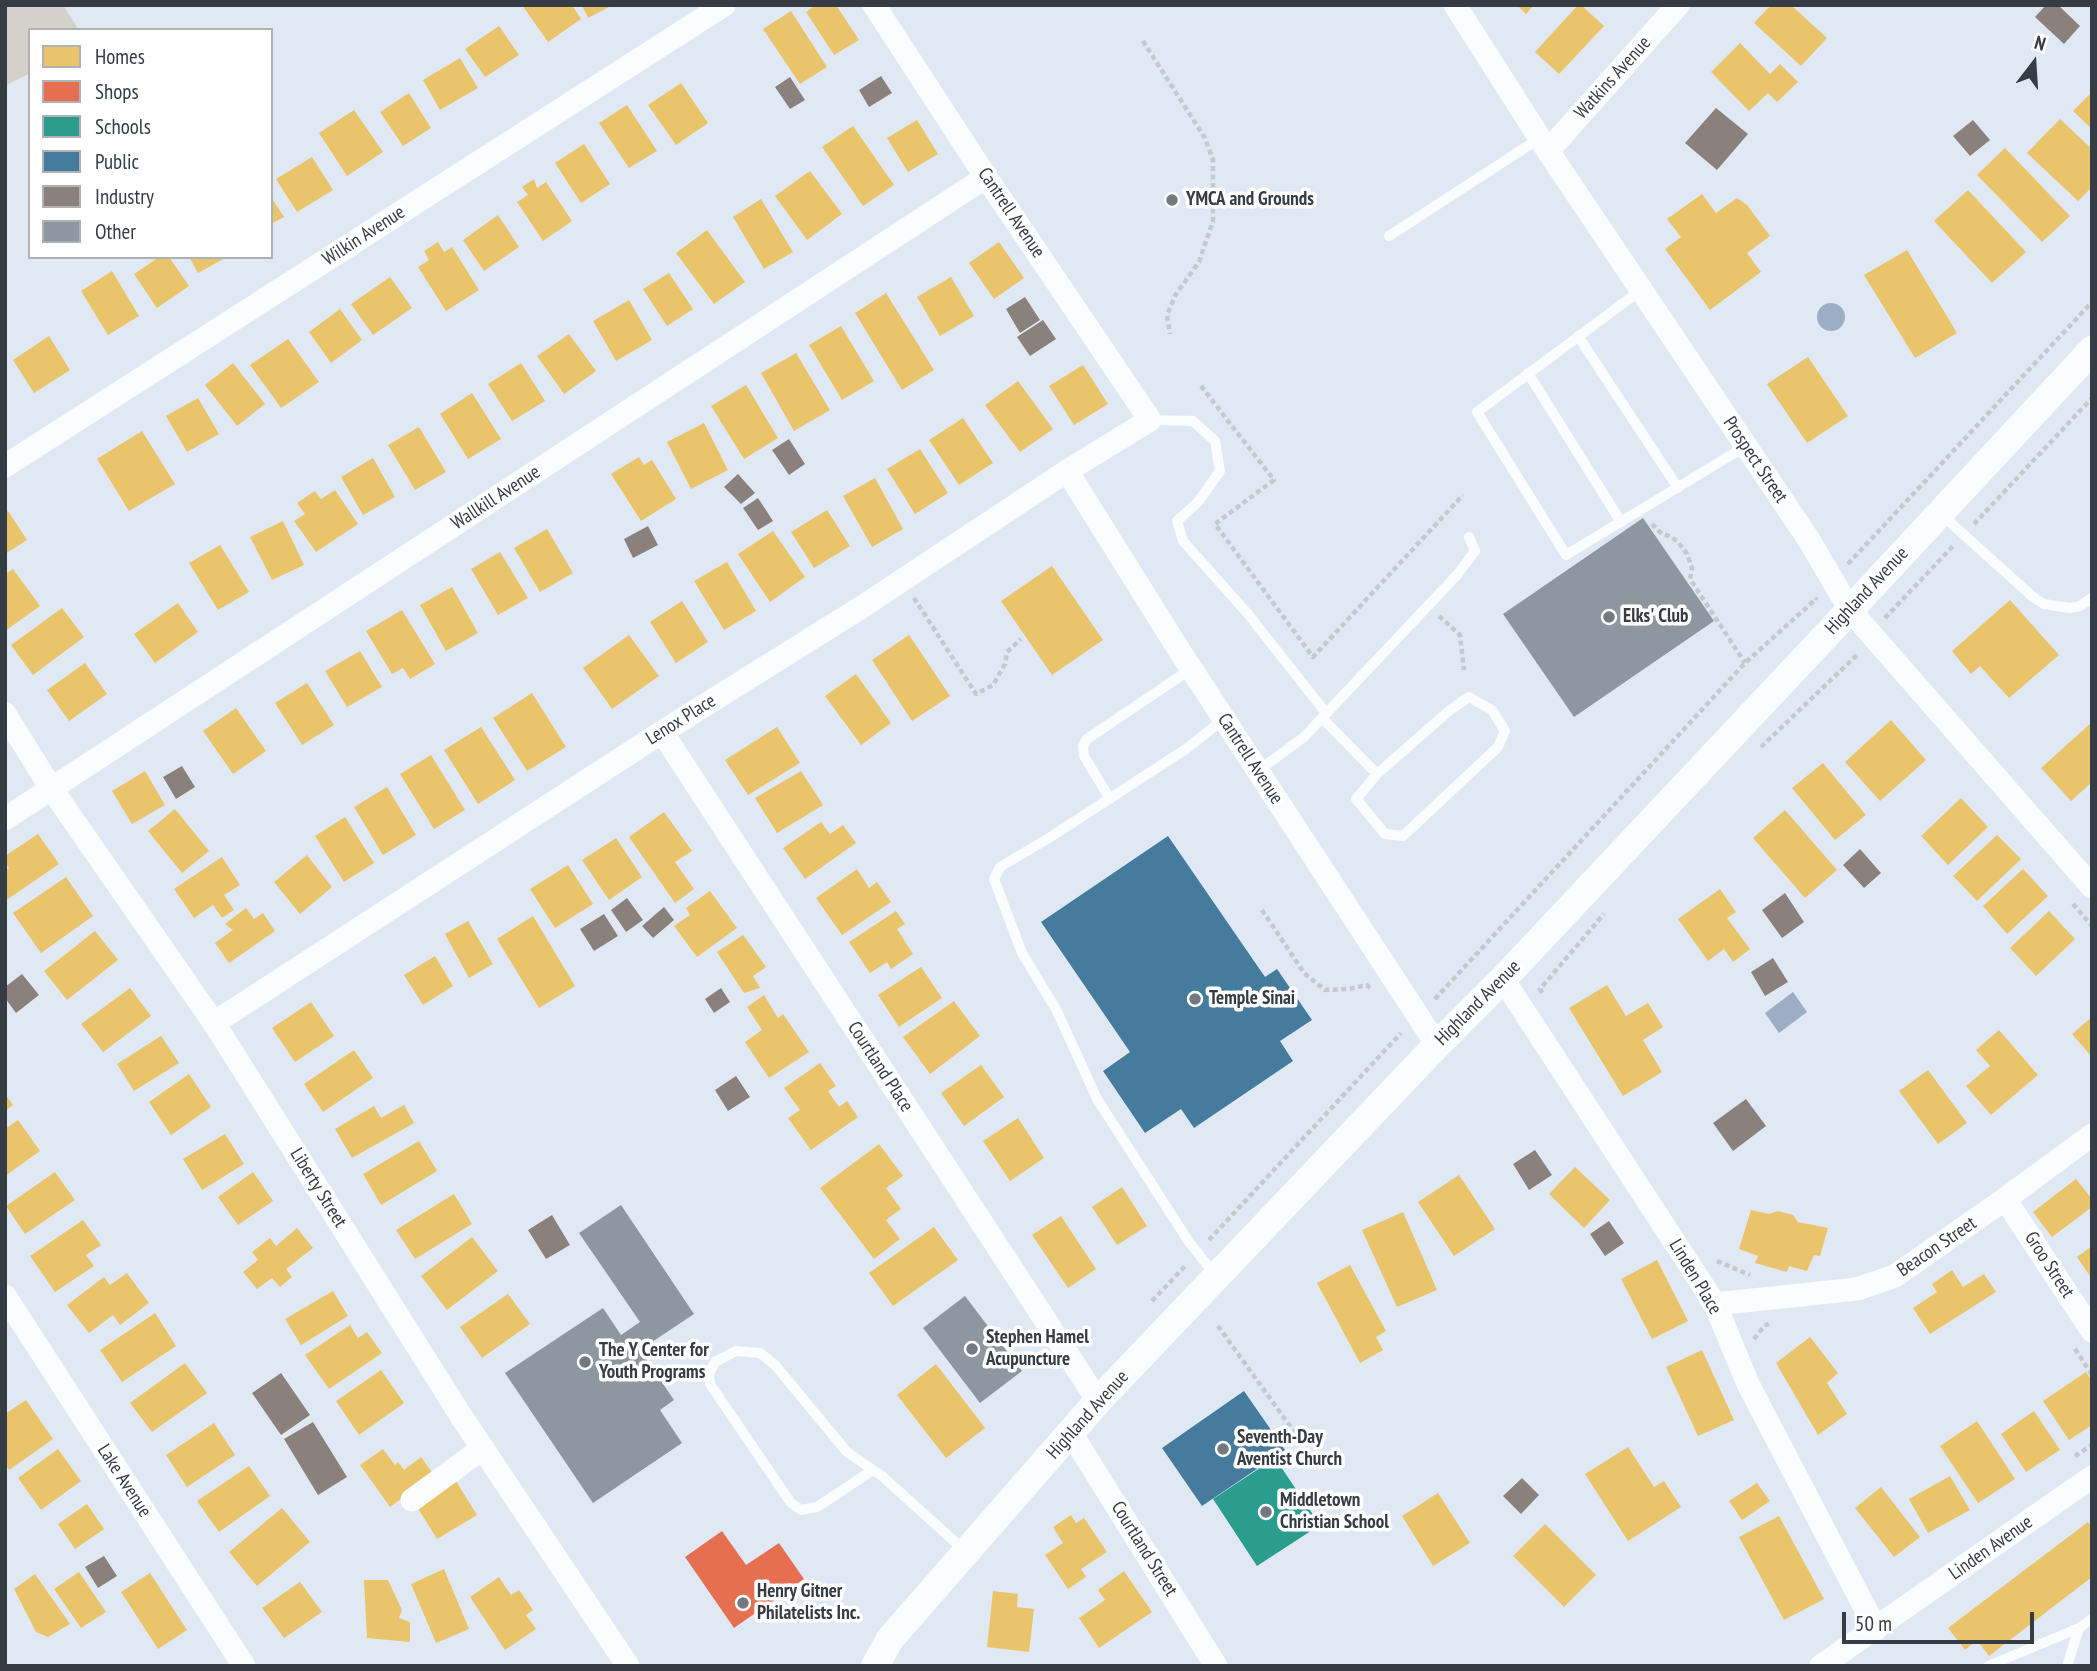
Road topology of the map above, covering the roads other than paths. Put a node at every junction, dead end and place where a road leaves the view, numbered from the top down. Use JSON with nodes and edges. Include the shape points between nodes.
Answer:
{"nodes":[{"id":1,"x":724,"y":5,"type":"edge"},
{"id":2,"x":874,"y":5,"type":"edge"},
{"id":3,"x":1455,"y":5,"type":"edge"},
{"id":4,"x":1678,"y":5,"type":"edge"},
{"id":5,"x":1544,"y":144,"type":"junction"},
{"id":6,"x":986,"y":177,"type":"junction"},
{"id":7,"x":1389,"y":236,"type":"dead end"},
{"id":8,"x":1641,"y":289,"type":"junction"},
{"id":9,"x":1577,"y":336,"type":"junction"},
{"id":10,"x":2092,"y":350,"type":"edge"},
{"id":11,"x":1528,"y":373,"type":"junction"},
{"id":12,"x":1150,"y":420,"type":"junction"},
{"id":13,"x":1746,"y":446,"type":"junction"},
{"id":14,"x":5,"y":466,"type":"edge"},
{"id":15,"x":1067,"y":471,"type":"junction"},
{"id":16,"x":1678,"y":488,"type":"junction"},
{"id":17,"x":1940,"y":513,"type":"junction"},
{"id":18,"x":1621,"y":522,"type":"junction"},
{"id":19,"x":1469,"y":537,"type":"dead end"},
{"id":20,"x":2092,"y":598,"type":"edge"},
{"id":21,"x":1850,"y":610,"type":"junction"},
{"id":22,"x":1191,"y":669,"type":"junction"},
{"id":23,"x":5,"y":714,"type":"edge"},
{"id":24,"x":1324,"y":715,"type":"junction"},
{"id":25,"x":1224,"y":719,"type":"junction"},
{"id":26,"x":662,"y":732,"type":"junction"},
{"id":27,"x":1258,"y":771,"type":"junction"},
{"id":28,"x":1377,"y":774,"type":"junction"},
{"id":29,"x":51,"y":788,"type":"junction"},
{"id":30,"x":1110,"y":799,"type":"junction"},
{"id":31,"x":5,"y":818,"type":"edge"},
{"id":32,"x":2092,"y":887,"type":"edge"},
{"id":33,"x":1503,"y":979,"type":"junction"},
{"id":34,"x":214,"y":1023,"type":"junction"},
{"id":35,"x":1437,"y":1045,"type":"junction"},
{"id":36,"x":2092,"y":1135,"type":"edge"},
{"id":37,"x":2006,"y":1199,"type":"junction"},
{"id":38,"x":1217,"y":1276,"type":"junction"},
{"id":39,"x":5,"y":1296,"type":"edge"},
{"id":40,"x":1715,"y":1304,"type":"junction"},
{"id":41,"x":2092,"y":1331,"type":"edge"},
{"id":42,"x":1098,"y":1402,"type":"junction"},
{"id":43,"x":1071,"y":1433,"type":"junction"},
{"id":44,"x":483,"y":1448,"type":"junction"},
{"id":45,"x":873,"y":1470,"type":"junction"},
{"id":46,"x":2091,"y":1480,"type":"edge"},
{"id":47,"x":412,"y":1500,"type":"dead end"},
{"id":48,"x":967,"y":1552,"type":"junction"},
{"id":49,"x":2092,"y":1619,"type":"edge"},
{"id":50,"x":2079,"y":1628,"type":"junction"},
{"id":51,"x":1876,"y":1629,"type":"junction"},
{"id":52,"x":244,"y":1666,"type":"edge"},
{"id":53,"x":628,"y":1666,"type":"edge"},
{"id":54,"x":875,"y":1666,"type":"edge"},
{"id":55,"x":1216,"y":1666,"type":"edge"},
{"id":56,"x":1821,"y":1666,"type":"edge"},
{"id":57,"x":1988,"y":1666,"type":"edge"},
{"id":58,"x":2067,"y":1666,"type":"edge"}],
"edges":[{"from":1,"to":14,"type":"street","name":"Wilkin Avenue"},
{"from":2,"to":6,"type":"street","name":"Cantrell Avenue"},
{"from":3,"to":5,"type":"street","name":"Prospect Street"},
{"from":4,"to":5,"type":"street","name":"Watkins Avenue"},
{"from":5,"to":7,"type":"lane"},
{"from":5,"to":8,"type":"street","name":"Prospect Street"},
{"from":6,"to":12,"type":"street","name":"Cantrell Avenue"},
{"from":6,"to":29,"type":"street","name":"Wallkill Avenue"},
{"from":8,"to":9,"type":"lane"},
{"from":8,"to":13,"type":"street","name":"Prospect Street"},
{"from":9,"to":11,"type":"lane"},
{"from":9,"to":16,"type":"lane"},
{"from":10,"to":17,"type":"street","name":"Highland Avenue"},
{"from":11,"to":18,"type":"lane"},
{"from":11,"to":18,"type":"lane","via":[[1477,412],[1566,555]]},
{"from":12,"to":15,"type":"street","name":"Lenox Place"},
{"from":12,"to":24,"type":"lane","via":[[1193,421],[1215,441],[1220,471],[1198,502],[1177,521],[1183,541],[1248,614]]},
{"from":13,"to":16,"type":"lane"},
{"from":13,"to":21,"type":"street","name":"Prospect Street"},
{"from":15,"to":22,"type":"street","name":"Cantrell Avenue"},
{"from":15,"to":26,"type":"street","name":"Lenox Place"},
{"from":16,"to":18,"type":"lane"},
{"from":17,"to":20,"type":"lane","via":[[2045,604],[2070,608]]},
{"from":17,"to":21,"type":"street","name":"Highland Avenue"},
{"from":19,"to":24,"type":"lane","via":[[1475,551],[1457,575]]},
{"from":21,"to":32,"type":"street","name":"Prospect Street"},
{"from":21,"to":33,"type":"street","name":"Highland Avenue"},
{"from":22,"to":25,"type":"street","name":"Cantrell Avenue"},
{"from":22,"to":30,"type":"lane","via":[[1087,739],[1084,756]]},
{"from":23,"to":29,"type":"street","name":"Liberty Street"},
{"from":24,"to":27,"type":"lane","via":[[1304,737]]},
{"from":24,"to":28,"type":"lane"},
{"from":25,"to":27,"type":"street","name":"Cantrell Avenue"},
{"from":25,"to":30,"type":"lane"},
{"from":26,"to":34,"type":"street","name":"Lenox Place"},
{"from":26,"to":42,"type":"street","name":"Courtland Place"},
{"from":27,"to":35,"type":"street","name":"Cantrell Avenue"},
{"from":28,"to":28,"type":"lane","via":[[1469,697],[1492,710],[1504,731],[1498,747],[1404,836],[1385,834],[1356,799]]},
{"from":29,"to":31,"type":"street","name":"Wallkill Avenue"},
{"from":29,"to":34,"type":"street","name":"Liberty Street"},
{"from":30,"to":38,"type":"lane","via":[[1000,867],[994,879],[1022,953],[1057,1010],[1097,1098],[1189,1241]]},
{"from":33,"to":35,"type":"street","name":"Highland Avenue"},
{"from":33,"to":40,"type":"street","name":"Linden Place"},
{"from":34,"to":44,"type":"street","name":"Liberty Street"},
{"from":35,"to":38,"type":"street","name":"Highland Avenue"},
{"from":36,"to":37,"type":"street","name":"Beacon Street"},
{"from":37,"to":40,"type":"street","name":"Beacon Street","via":[[1895,1276],[1857,1289]]},
{"from":37,"to":41,"type":"street","name":"Groo Street"},
{"from":38,"to":42,"type":"street","name":"Highland Avenue"},
{"from":39,"to":52,"type":"street","name":"Lake Avenue"},
{"from":40,"to":51,"type":"street","name":"Linden Place","via":[[1748,1384]]},
{"from":42,"to":43,"type":"street","name":"Highland Avenue"},
{"from":43,"to":48,"type":"street","name":"Highland Avenue"},
{"from":43,"to":55,"type":"street","name":"Courtland Street"},
{"from":44,"to":47,"type":"street"},
{"from":44,"to":53,"type":"street","name":"Liberty Street"},
{"from":45,"to":45,"type":"lane","via":[[847,1452],[760,1353],[736,1351],[715,1362],[710,1384],[791,1503],[801,1510],[817,1507]]},
{"from":45,"to":48,"type":"lane"},
{"from":46,"to":51,"type":"street","name":"Linden Avenue"},
{"from":48,"to":54,"type":"street","name":"Highland Avenue","via":[[890,1639]]},
{"from":49,"to":50,"type":"lane"},
{"from":50,"to":57,"type":"lane"},
{"from":50,"to":58,"type":"lane"},
{"from":51,"to":56,"type":"street","name":"Linden Avenue"}]}
